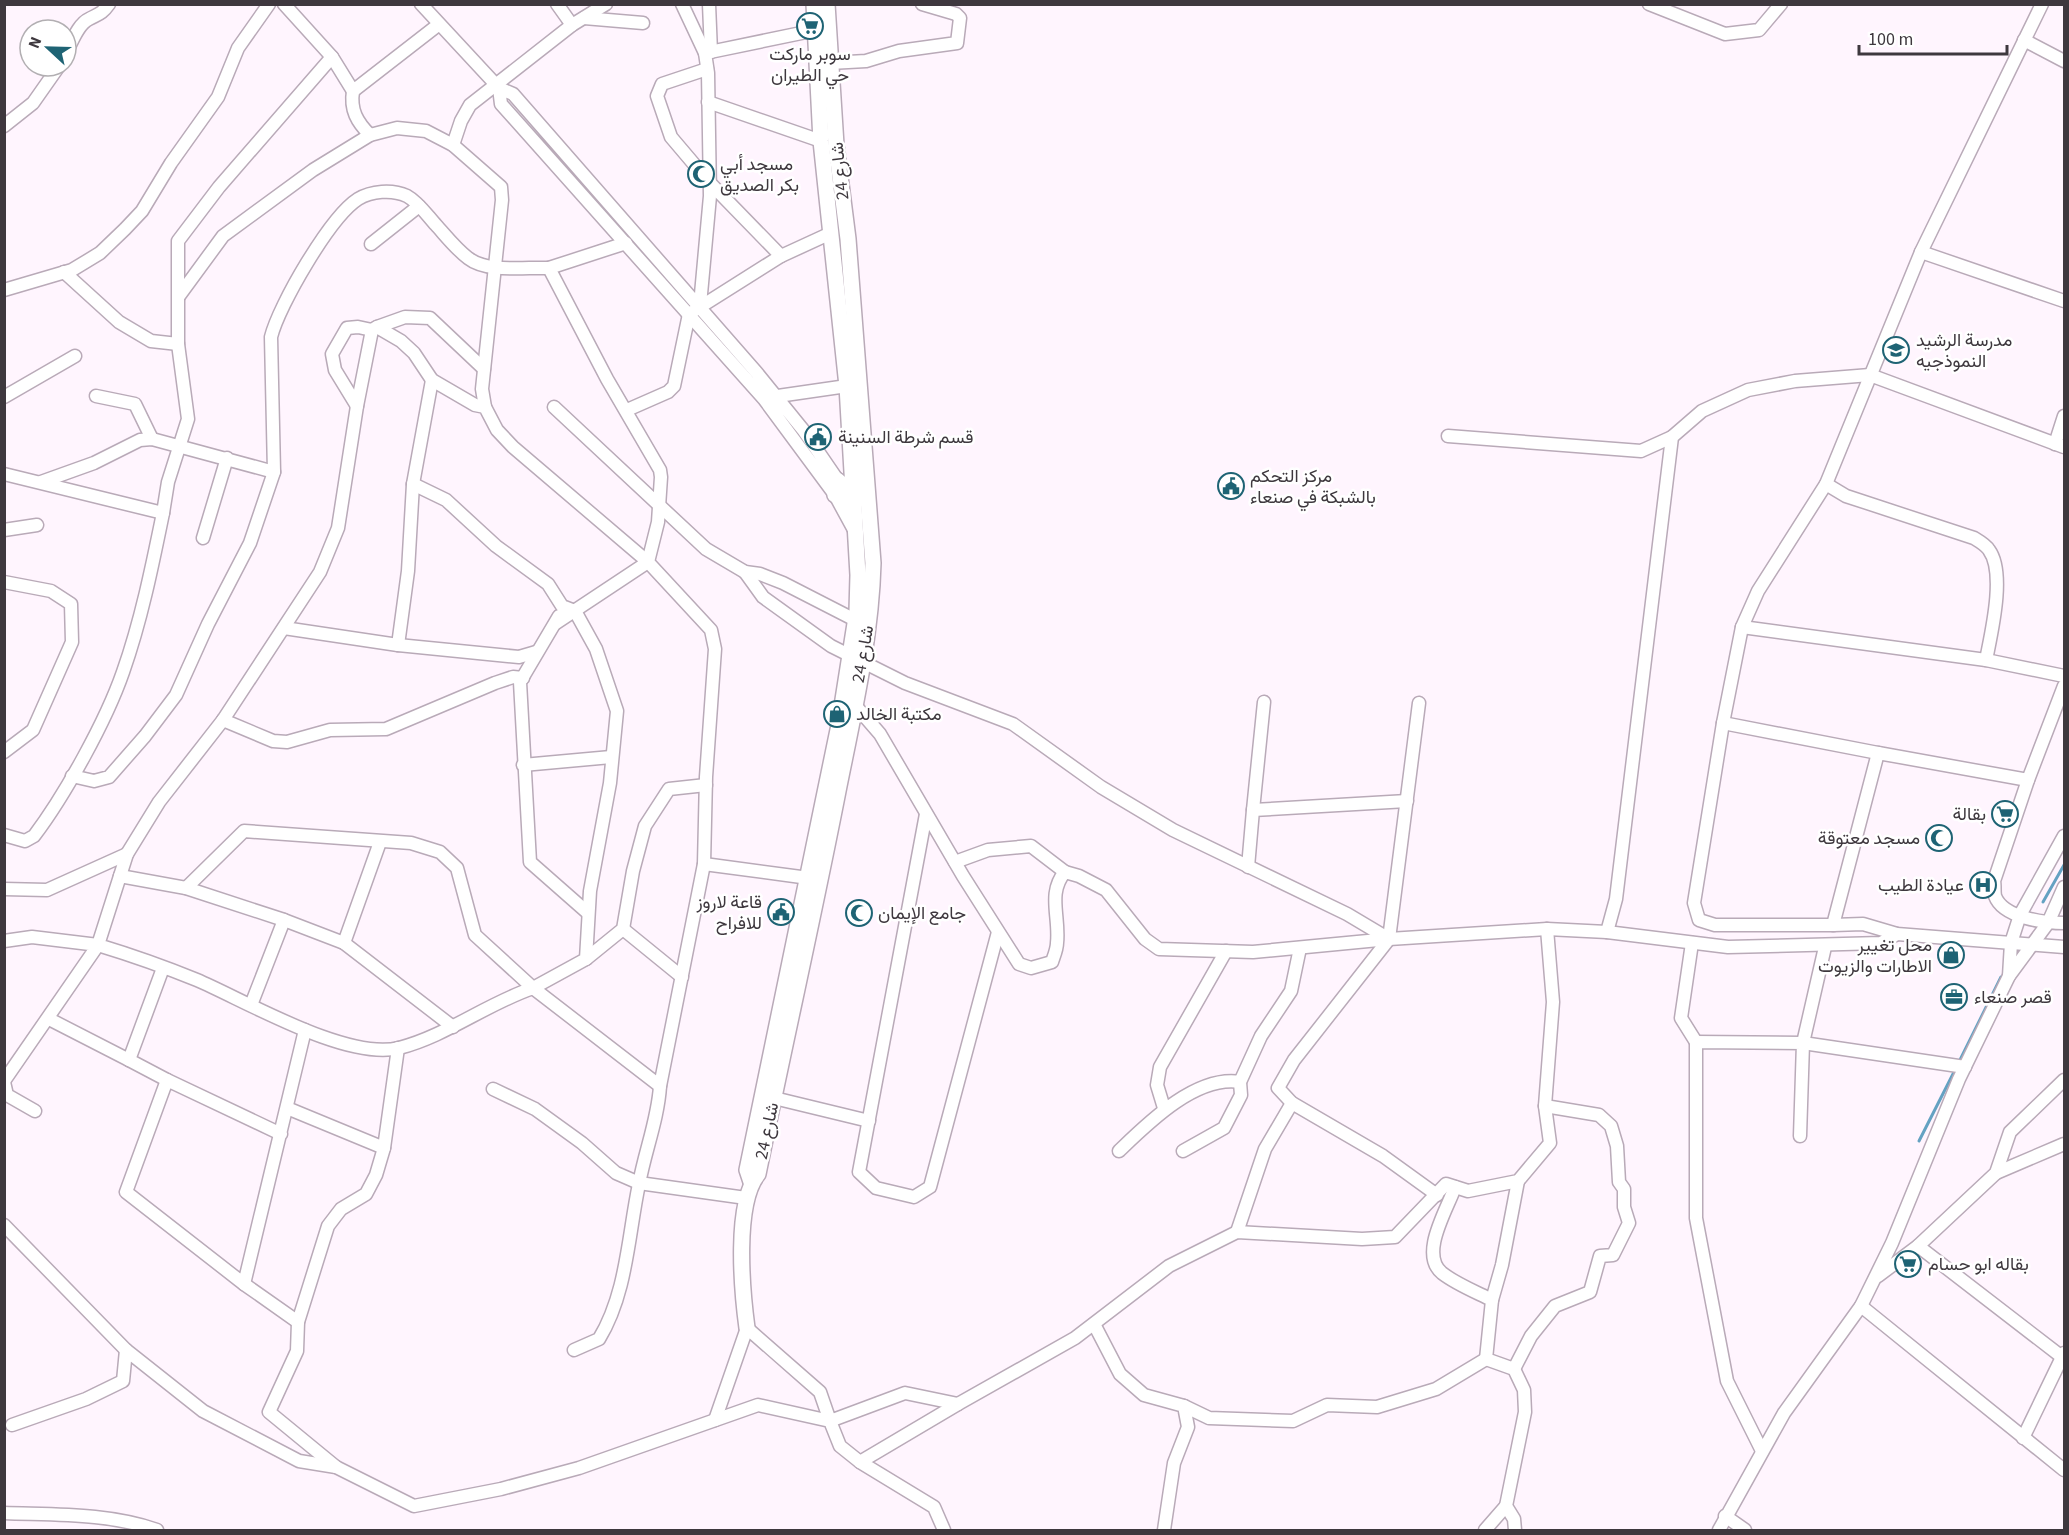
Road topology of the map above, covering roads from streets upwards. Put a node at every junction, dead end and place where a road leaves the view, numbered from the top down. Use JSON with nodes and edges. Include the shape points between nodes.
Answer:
{"nodes":[{"id":1,"x":109,"y":4,"type":"edge"},
{"id":2,"x":269,"y":4,"type":"edge"},
{"id":3,"x":284,"y":4,"type":"edge"},
{"id":4,"x":421,"y":4,"type":"edge"},
{"id":5,"x":557,"y":4,"type":"edge"},
{"id":6,"x":606,"y":4,"type":"edge"},
{"id":7,"x":682,"y":4,"type":"edge"},
{"id":8,"x":709,"y":4,"type":"edge"},
{"id":9,"x":814,"y":4,"type":"edge"},
{"id":10,"x":827,"y":4,"type":"edge"},
{"id":11,"x":922,"y":4,"type":"edge"},
{"id":12,"x":1649,"y":4,"type":"edge"},
{"id":13,"x":1781,"y":4,"type":"edge"},
{"id":14,"x":2042,"y":6,"type":"edge"},
{"id":15,"x":1665,"y":8,"type":"edge"},
{"id":16,"x":584,"y":18,"type":"junction"},
{"id":17,"x":643,"y":23,"type":"dead end"},
{"id":18,"x":438,"y":25,"type":"junction"},
{"id":19,"x":572,"y":25,"type":"junction"},
{"id":20,"x":816,"y":30,"type":"junction"},
{"id":21,"x":78,"y":31,"type":"edge"},
{"id":22,"x":2024,"y":40,"type":"junction"},
{"id":23,"x":708,"y":52,"type":"junction"},
{"id":24,"x":332,"y":57,"type":"junction"},
{"id":25,"x":2064,"y":61,"type":"edge"},
{"id":26,"x":830,"y":63,"type":"junction"},
{"id":27,"x":707,"y":69,"type":"junction"},
{"id":28,"x":51,"y":78,"type":"edge"},
{"id":29,"x":498,"y":86,"type":"junction"},
{"id":30,"x":353,"y":91,"type":"junction"},
{"id":31,"x":708,"y":102,"type":"junction"},
{"id":32,"x":4,"y":126,"type":"edge"},
{"id":33,"x":370,"y":135,"type":"junction"},
{"id":34,"x":821,"y":141,"type":"junction"},
{"id":35,"x":453,"y":145,"type":"junction"},
{"id":36,"x":710,"y":183,"type":"junction"},
{"id":37,"x":419,"y":206,"type":"junction"},
{"id":38,"x":831,"y":233,"type":"junction"},
{"id":39,"x":626,"y":243,"type":"junction"},
{"id":40,"x":371,"y":244,"type":"dead end"},
{"id":41,"x":1922,"y":252,"type":"junction"},
{"id":42,"x":781,"y":256,"type":"junction"},
{"id":43,"x":494,"y":266,"type":"junction"},
{"id":44,"x":549,"y":268,"type":"junction"},
{"id":45,"x":64,"y":272,"type":"junction"},
{"id":46,"x":4,"y":290,"type":"edge"},
{"id":47,"x":179,"y":296,"type":"junction"},
{"id":48,"x":2064,"y":299,"type":"edge"},
{"id":49,"x":700,"y":305,"type":"junction"},
{"id":50,"x":689,"y":314,"type":"junction"},
{"id":51,"x":374,"y":329,"type":"junction"},
{"id":52,"x":178,"y":344,"type":"junction"},
{"id":53,"x":75,"y":356,"type":"dead end"},
{"id":54,"x":484,"y":369,"type":"junction"},
{"id":55,"x":1870,"y":375,"type":"junction"},
{"id":56,"x":432,"y":380,"type":"junction"},
{"id":57,"x":847,"y":386,"type":"junction"},
{"id":58,"x":4,"y":396,"type":"edge"},
{"id":59,"x":96,"y":396,"type":"dead end"},
{"id":60,"x":769,"y":398,"type":"junction"},
{"id":61,"x":357,"y":406,"type":"junction"},
{"id":62,"x":485,"y":407,"type":"junction"},
{"id":63,"x":554,"y":407,"type":"dead end"},
{"id":64,"x":627,"y":410,"type":"junction"},
{"id":65,"x":2064,"y":416,"type":"edge"},
{"id":66,"x":1448,"y":436,"type":"dead end"},
{"id":67,"x":1672,"y":436,"type":"junction"},
{"id":68,"x":152,"y":439,"type":"junction"},
{"id":69,"x":179,"y":445,"type":"junction"},
{"id":70,"x":2060,"y":446,"type":"edge"},
{"id":71,"x":227,"y":458,"type":"junction"},
{"id":72,"x":274,"y":472,"type":"junction"},
{"id":73,"x":4,"y":474,"type":"edge"},
{"id":74,"x":841,"y":482,"type":"junction"},
{"id":75,"x":40,"y":483,"type":"junction"},
{"id":76,"x":413,"y":484,"type":"junction"},
{"id":77,"x":1826,"y":484,"type":"junction"},
{"id":78,"x":853,"y":503,"type":"junction"},
{"id":79,"x":658,"y":507,"type":"junction"},
{"id":80,"x":163,"y":513,"type":"junction"},
{"id":81,"x":37,"y":525,"type":"dead end"},
{"id":82,"x":4,"y":530,"type":"edge"},
{"id":83,"x":854,"y":531,"type":"junction"},
{"id":84,"x":203,"y":538,"type":"dead end"},
{"id":85,"x":871,"y":542,"type":"junction"},
{"id":86,"x":648,"y":562,"type":"junction"},
{"id":87,"x":745,"y":572,"type":"junction"},
{"id":88,"x":4,"y":582,"type":"edge"},
{"id":89,"x":562,"y":606,"type":"junction"},
{"id":90,"x":575,"y":611,"type":"junction"},
{"id":91,"x":556,"y":623,"type":"junction"},
{"id":92,"x":862,"y":623,"type":"junction"},
{"id":93,"x":1742,"y":627,"type":"junction"},
{"id":94,"x":284,"y":628,"type":"junction"},
{"id":95,"x":398,"y":645,"type":"junction"},
{"id":96,"x":536,"y":652,"type":"junction"},
{"id":97,"x":855,"y":659,"type":"junction"},
{"id":98,"x":1986,"y":660,"type":"junction"},
{"id":99,"x":2064,"y":676,"type":"edge"},
{"id":100,"x":523,"y":678,"type":"junction"},
{"id":101,"x":2064,"y":686,"type":"edge"},
{"id":102,"x":849,"y":702,"type":"junction"},
{"id":103,"x":1264,"y":702,"type":"dead end"},
{"id":104,"x":1419,"y":703,"type":"dead end"},
{"id":105,"x":223,"y":720,"type":"junction"},
{"id":106,"x":1723,"y":723,"type":"junction"},
{"id":107,"x":5,"y":752,"type":"edge"},
{"id":108,"x":1878,"y":753,"type":"junction"},
{"id":109,"x":612,"y":757,"type":"junction"},
{"id":110,"x":523,"y":765,"type":"junction"},
{"id":111,"x":72,"y":776,"type":"junction"},
{"id":112,"x":2028,"y":780,"type":"junction"},
{"id":113,"x":706,"y":785,"type":"junction"},
{"id":114,"x":1407,"y":801,"type":"junction"},
{"id":115,"x":1253,"y":810,"type":"junction"},
{"id":116,"x":926,"y":814,"type":"junction"},
{"id":117,"x":4,"y":835,"type":"edge"},
{"id":118,"x":2064,"y":836,"type":"edge"},
{"id":119,"x":380,"y":842,"type":"junction"},
{"id":120,"x":127,"y":854,"type":"junction"},
{"id":121,"x":955,"y":862,"type":"junction"},
{"id":122,"x":704,"y":864,"type":"junction"},
{"id":123,"x":1248,"y":867,"type":"junction"},
{"id":124,"x":1065,"y":872,"type":"junction"},
{"id":125,"x":120,"y":876,"type":"junction"},
{"id":126,"x":814,"y":879,"type":"junction"},
{"id":127,"x":2064,"y":886,"type":"edge"},
{"id":128,"x":186,"y":888,"type":"junction"},
{"id":129,"x":4,"y":889,"type":"edge"},
{"id":130,"x":588,"y":913,"type":"junction"},
{"id":131,"x":2020,"y":915,"type":"junction"},
{"id":132,"x":284,"y":920,"type":"junction"},
{"id":133,"x":2048,"y":923,"type":"junction"},
{"id":134,"x":2064,"y":923,"type":"edge"},
{"id":135,"x":1833,"y":925,"type":"junction"},
{"id":136,"x":624,"y":929,"type":"junction"},
{"id":137,"x":1547,"y":929,"type":"junction"},
{"id":138,"x":998,"y":932,"type":"junction"},
{"id":139,"x":1607,"y":932,"type":"junction"},
{"id":140,"x":1898,"y":934,"type":"junction"},
{"id":141,"x":1389,"y":939,"type":"junction"},
{"id":142,"x":4,"y":941,"type":"edge"},
{"id":143,"x":345,"y":943,"type":"junction"},
{"id":144,"x":1692,"y":943,"type":"junction"},
{"id":145,"x":2011,"y":943,"type":"junction"},
{"id":146,"x":98,"y":945,"type":"junction"},
{"id":147,"x":1825,"y":946,"type":"junction"},
{"id":148,"x":2033,"y":946,"type":"junction"},
{"id":149,"x":2064,"y":947,"type":"edge"},
{"id":150,"x":1300,"y":948,"type":"junction"},
{"id":151,"x":1227,"y":951,"type":"junction"},
{"id":152,"x":586,"y":959,"type":"junction"},
{"id":153,"x":163,"y":968,"type":"junction"},
{"id":154,"x":2009,"y":976,"type":"junction"},
{"id":155,"x":682,"y":977,"type":"junction"},
{"id":156,"x":533,"y":988,"type":"junction"},
{"id":157,"x":251,"y":1005,"type":"junction"},
{"id":158,"x":49,"y":1018,"type":"junction"},
{"id":159,"x":453,"y":1027,"type":"junction"},
{"id":160,"x":305,"y":1030,"type":"junction"},
{"id":161,"x":1696,"y":1042,"type":"junction"},
{"id":162,"x":1803,"y":1042,"type":"junction"},
{"id":163,"x":398,"y":1048,"type":"junction"},
{"id":164,"x":129,"y":1060,"type":"junction"},
{"id":165,"x":1965,"y":1067,"type":"junction"},
{"id":166,"x":167,"y":1080,"type":"junction"},
{"id":167,"x":2064,"y":1080,"type":"edge"},
{"id":168,"x":4,"y":1082,"type":"edge"},
{"id":169,"x":1240,"y":1082,"type":"junction"},
{"id":170,"x":660,"y":1086,"type":"junction"},
{"id":171,"x":493,"y":1089,"type":"dead end"},
{"id":172,"x":774,"y":1098,"type":"junction"},
{"id":173,"x":1292,"y":1103,"type":"junction"},
{"id":174,"x":1545,"y":1106,"type":"junction"},
{"id":175,"x":287,"y":1108,"type":"junction"},
{"id":176,"x":1164,"y":1108,"type":"junction"},
{"id":177,"x":35,"y":1111,"type":"dead end"},
{"id":178,"x":869,"y":1121,"type":"junction"},
{"id":179,"x":281,"y":1134,"type":"junction"},
{"id":180,"x":1800,"y":1136,"type":"dead end"},
{"id":181,"x":2064,"y":1144,"type":"edge"},
{"id":182,"x":384,"y":1148,"type":"junction"},
{"id":183,"x":1119,"y":1151,"type":"dead end"},
{"id":184,"x":1183,"y":1151,"type":"dead end"},
{"id":185,"x":1996,"y":1173,"type":"junction"},
{"id":186,"x":1518,"y":1181,"type":"junction"},
{"id":187,"x":751,"y":1182,"type":"junction"},
{"id":188,"x":639,"y":1183,"type":"junction"},
{"id":189,"x":1455,"y":1187,"type":"junction"},
{"id":190,"x":1437,"y":1195,"type":"junction"},
{"id":191,"x":746,"y":1198,"type":"junction"},
{"id":192,"x":4,"y":1225,"type":"edge"},
{"id":193,"x":1237,"y":1232,"type":"junction"},
{"id":194,"x":1918,"y":1246,"type":"junction"},
{"id":195,"x":1874,"y":1279,"type":"junction"},
{"id":196,"x":244,"y":1284,"type":"junction"},
{"id":197,"x":1492,"y":1300,"type":"junction"},
{"id":198,"x":1860,"y":1306,"type":"junction"},
{"id":199,"x":298,"y":1322,"type":"junction"},
{"id":200,"x":1094,"y":1324,"type":"junction"},
{"id":201,"x":747,"y":1328,"type":"junction"},
{"id":202,"x":126,"y":1350,"type":"junction"},
{"id":203,"x":574,"y":1350,"type":"dead end"},
{"id":204,"x":2063,"y":1355,"type":"edge"},
{"id":205,"x":1486,"y":1359,"type":"junction"},
{"id":206,"x":1514,"y":1369,"type":"junction"},
{"id":207,"x":958,"y":1404,"type":"junction"},
{"id":208,"x":1184,"y":1406,"type":"junction"},
{"id":209,"x":715,"y":1420,"type":"junction"},
{"id":210,"x":830,"y":1421,"type":"junction"},
{"id":211,"x":12,"y":1425,"type":"dead end"},
{"id":212,"x":2023,"y":1438,"type":"junction"},
{"id":213,"x":1762,"y":1451,"type":"junction"},
{"id":214,"x":860,"y":1462,"type":"junction"},
{"id":215,"x":336,"y":1467,"type":"junction"},
{"id":216,"x":2064,"y":1470,"type":"edge"},
{"id":217,"x":1506,"y":1506,"type":"junction"},
{"id":218,"x":4,"y":1513,"type":"edge"},
{"id":219,"x":1725,"y":1516,"type":"junction"},
{"id":220,"x":157,"y":1530,"type":"edge"},
{"id":221,"x":944,"y":1530,"type":"edge"},
{"id":222,"x":1164,"y":1530,"type":"edge"},
{"id":223,"x":1485,"y":1530,"type":"edge"},
{"id":224,"x":1515,"y":1530,"type":"edge"},
{"id":225,"x":1719,"y":1530,"type":"edge"},
{"id":226,"x":1745,"y":1530,"type":"edge"}],
"edges":[{"from":1,"to":21,"type":"street"},
{"from":2,"to":45,"type":"street","via":[[238,48],[218,97],[142,211],[100,252]]},
{"from":3,"to":24,"type":"street"},
{"from":4,"to":18,"type":"street"},
{"from":5,"to":19,"type":"street"},
{"from":6,"to":16,"type":"street"},
{"from":7,"to":23,"type":"street"},
{"from":8,"to":23,"type":"street"},
{"from":9,"to":20,"type":"street","name":"شارع 24"},
{"from":10,"to":26,"type":"street","name":"شارع 24"},
{"from":11,"to":26,"type":"street","via":[[960,18],[957,43],[899,51],[866,61]]},
{"from":12,"to":15,"type":"street"},
{"from":13,"to":15,"type":"street","via":[[1759,30],[1725,34]]},
{"from":14,"to":22,"type":"street"},
{"from":16,"to":17,"type":"street"},
{"from":16,"to":19,"type":"street"},
{"from":18,"to":29,"type":"street"},
{"from":18,"to":30,"type":"street"},
{"from":19,"to":29,"type":"street"},
{"from":20,"to":23,"type":"street"},
{"from":20,"to":34,"type":"street","name":"شارع 24"},
{"from":22,"to":25,"type":"street"},
{"from":22,"to":41,"type":"street"},
{"from":23,"to":27,"type":"street"},
{"from":24,"to":30,"type":"street"},
{"from":24,"to":47,"type":"street","via":[[219,187],[178,242]]},
{"from":26,"to":74,"type":"street","name":"شارع 24","via":[[848,239]]},
{"from":27,"to":31,"type":"street"},
{"from":27,"to":36,"type":"street","via":[[662,84],[657,96],[671,137]]},
{"from":28,"to":32,"type":"street","via":[[33,104]]},
{"from":29,"to":35,"type":"street","via":[[465,112]]},
{"from":29,"to":39,"type":"street","via":[[501,104]]},
{"from":29,"to":49,"type":"street","via":[[513,94]]},
{"from":30,"to":33,"type":"street","via":[[351,104],[355,116]]},
{"from":31,"to":34,"type":"street"},
{"from":31,"to":36,"type":"street"},
{"from":33,"to":35,"type":"street","via":[[397,128],[426,131]]},
{"from":33,"to":47,"type":"street","via":[[313,170],[223,236]]},
{"from":34,"to":38,"type":"street","name":"شارع 24"},
{"from":35,"to":43,"type":"street","via":[[501,187]]},
{"from":36,"to":42,"type":"street"},
{"from":36,"to":49,"type":"street"},
{"from":37,"to":40,"type":"street"},
{"from":37,"to":43,"type":"street","via":[[468,258]]},
{"from":37,"to":72,"type":"street","via":[[397,193],[367,194],[357,200],[343,213],[279,311],[271,338]]},
{"from":38,"to":42,"type":"street"},
{"from":38,"to":57,"type":"street","name":"شارع 24"},
{"from":39,"to":44,"type":"street"},
{"from":39,"to":50,"type":"street"},
{"from":41,"to":48,"type":"street"},
{"from":41,"to":55,"type":"street"},
{"from":42,"to":49,"type":"street"},
{"from":43,"to":44,"type":"street"},
{"from":43,"to":54,"type":"street"},
{"from":44,"to":64,"type":"street"},
{"from":45,"to":46,"type":"street"},
{"from":45,"to":52,"type":"street","via":[[119,322],[151,340]]},
{"from":47,"to":52,"type":"street"},
{"from":49,"to":50,"type":"street"},
{"from":49,"to":60,"type":"street"},
{"from":50,"to":60,"type":"street"},
{"from":50,"to":64,"type":"street","via":[[674,386]]},
{"from":51,"to":54,"type":"street","via":[[405,317],[430,318]]},
{"from":51,"to":56,"type":"street","via":[[401,340]]},
{"from":51,"to":61,"type":"street"},
{"from":51,"to":61,"type":"street","via":[[347,328],[332,354],[335,369]]},
{"from":52,"to":69,"type":"street","via":[[188,419]]},
{"from":53,"to":58,"type":"street"},
{"from":54,"to":62,"type":"street"},
{"from":55,"to":67,"type":"street","via":[[1795,381],[1748,390],[1702,411]]},
{"from":55,"to":70,"type":"street"},
{"from":55,"to":77,"type":"street"},
{"from":56,"to":62,"type":"street"},
{"from":56,"to":76,"type":"street"},
{"from":57,"to":60,"type":"street"},
{"from":57,"to":74,"type":"street","name":"شارع 24"},
{"from":59,"to":68,"type":"street","via":[[135,404]]},
{"from":60,"to":74,"type":"street"},
{"from":61,"to":94,"type":"street","via":[[338,528],[320,572]]},
{"from":62,"to":86,"type":"street","via":[[497,430],[513,447]]},
{"from":63,"to":79,"type":"street"},
{"from":64,"to":79,"type":"street","via":[[660,470]]},
{"from":65,"to":70,"type":"street"},
{"from":66,"to":67,"type":"street","via":[[1641,451]]},
{"from":67,"to":139,"type":"street","via":[[1616,899]]},
{"from":68,"to":69,"type":"street"},
{"from":68,"to":75,"type":"street","via":[[140,440]]},
{"from":69,"to":71,"type":"street"},
{"from":69,"to":80,"type":"street"},
{"from":71,"to":72,"type":"street"},
{"from":71,"to":84,"type":"street"},
{"from":72,"to":111,"type":"street","via":[[250,543],[176,695],[109,777],[94,781]]},
{"from":73,"to":75,"type":"street"},
{"from":74,"to":78,"type":"street","name":"شارع 24"},
{"from":74,"to":83,"type":"street"},
{"from":74,"to":85,"type":"street","name":"شارع 24"},
{"from":75,"to":80,"type":"street"},
{"from":76,"to":89,"type":"street","via":[[446,500],[496,546],[548,584]]},
{"from":76,"to":95,"type":"street","via":[[408,571]]},
{"from":77,"to":93,"type":"street","via":[[1758,591]]},
{"from":77,"to":98,"type":"street","via":[[1846,496],[1974,538],[1989,550],[1995,567],[1996,593]]},
{"from":78,"to":83,"type":"street","name":"شارع 24"},
{"from":78,"to":85,"type":"street"},
{"from":79,"to":86,"type":"street"},
{"from":79,"to":87,"type":"street","via":[[706,549]]},
{"from":80,"to":111,"type":"street","via":[[127,662]]},
{"from":81,"to":82,"type":"street"},
{"from":83,"to":92,"type":"street","name":"شارع 24"},
{"from":85,"to":92,"type":"street","name":"شارع 24","via":[[873,563]]},
{"from":86,"to":90,"type":"street"},
{"from":86,"to":113,"type":"street","via":[[711,630],[716,649]]},
{"from":87,"to":92,"type":"street","via":[[783,583]]},
{"from":87,"to":97,"type":"street","via":[[764,597],[806,630]]},
{"from":88,"to":107,"type":"street","via":[[51,591],[71,604],[72,642],[33,730]]},
{"from":89,"to":90,"type":"street"},
{"from":89,"to":91,"type":"street"},
{"from":90,"to":91,"type":"street"},
{"from":90,"to":109,"type":"street","via":[[596,649],[617,711]]},
{"from":91,"to":96,"type":"street"},
{"from":92,"to":97,"type":"street","name":"شارع 24"},
{"from":93,"to":98,"type":"street"},
{"from":93,"to":106,"type":"street"},
{"from":94,"to":95,"type":"street"},
{"from":94,"to":105,"type":"street"},
{"from":95,"to":96,"type":"street","via":[[519,657]]},
{"from":96,"to":100,"type":"street"},
{"from":97,"to":102,"type":"street","name":"شارع 24"},
{"from":97,"to":123,"type":"street","via":[[905,684],[1013,724],[1101,787],[1173,830]]},
{"from":98,"to":99,"type":"street"},
{"from":100,"to":105,"type":"street","via":[[495,683],[386,729],[330,730],[287,742],[273,741]]},
{"from":100,"to":110,"type":"street"},
{"from":101,"to":112,"type":"street"},
{"from":102,"to":116,"type":"street","via":[[880,734]]},
{"from":102,"to":126,"type":"street","name":"شارع 24"},
{"from":103,"to":115,"type":"street"},
{"from":104,"to":114,"type":"street"},
{"from":105,"to":120,"type":"street","via":[[159,802]]},
{"from":106,"to":108,"type":"street"},
{"from":106,"to":135,"type":"street","via":[[1694,903],[1699,920],[1715,925]]},
{"from":108,"to":112,"type":"street"},
{"from":108,"to":135,"type":"street"},
{"from":109,"to":110,"type":"street"},
{"from":109,"to":130,"type":"street"},
{"from":110,"to":130,"type":"street","via":[[530,862]]},
{"from":111,"to":117,"type":"street","via":[[34,836],[25,841]]},
{"from":112,"to":131,"type":"street","via":[[1994,881],[1995,896]]},
{"from":113,"to":122,"type":"street"},
{"from":113,"to":136,"type":"street","via":[[669,789],[645,826]]},
{"from":114,"to":115,"type":"street"},
{"from":114,"to":141,"type":"street"},
{"from":115,"to":123,"type":"street"},
{"from":116,"to":121,"type":"street"},
{"from":116,"to":178,"type":"street"},
{"from":118,"to":131,"type":"street"},
{"from":119,"to":128,"type":"street","via":[[244,831]]},
{"from":119,"to":143,"type":"street"},
{"from":119,"to":156,"type":"street","via":[[411,843],[440,852],[457,868],[476,935]]},
{"from":120,"to":125,"type":"street"},
{"from":120,"to":129,"type":"street","via":[[48,890]]},
{"from":121,"to":124,"type":"street","via":[[988,850],[1031,846]]},
{"from":121,"to":138,"type":"street"},
{"from":122,"to":126,"type":"street"},
{"from":122,"to":155,"type":"street"},
{"from":123,"to":141,"type":"street","via":[[1347,914]]},
{"from":124,"to":138,"type":"street","via":[[1054,894],[1057,944],[1052,962],[1031,968],[1019,964]]},
{"from":124,"to":151,"type":"street","via":[[1106,890],[1145,939],[1159,949]]},
{"from":125,"to":128,"type":"street"},
{"from":125,"to":146,"type":"street"},
{"from":126,"to":172,"type":"street","name":"شارع 24"},
{"from":126,"to":187,"type":"street","name":"شارع 24","via":[[747,1170]]},
{"from":127,"to":133,"type":"street"},
{"from":128,"to":132,"type":"street"},
{"from":130,"to":152,"type":"street"},
{"from":131,"to":133,"type":"street"},
{"from":131,"to":145,"type":"street"},
{"from":132,"to":143,"type":"street"},
{"from":132,"to":157,"type":"street"},
{"from":133,"to":134,"type":"street"},
{"from":133,"to":148,"type":"street"},
{"from":135,"to":140,"type":"street","via":[[1863,924]]},
{"from":136,"to":152,"type":"street"},
{"from":136,"to":155,"type":"street"},
{"from":137,"to":139,"type":"street"},
{"from":137,"to":141,"type":"street"},
{"from":137,"to":174,"type":"street","via":[[1553,1002]]},
{"from":138,"to":178,"type":"street","via":[[930,1187],[914,1197],[876,1188],[859,1172]]},
{"from":139,"to":144,"type":"street"},
{"from":140,"to":145,"type":"street"},
{"from":140,"to":147,"type":"street","via":[[1881,943]]},
{"from":141,"to":150,"type":"street"},
{"from":141,"to":173,"type":"street","via":[[1294,1060],[1278,1088]]},
{"from":142,"to":146,"type":"street","via":[[32,937]]},
{"from":143,"to":159,"type":"street"},
{"from":144,"to":147,"type":"street","via":[[1728,947]]},
{"from":144,"to":161,"type":"street","via":[[1681,1018]]},
{"from":145,"to":148,"type":"street"},
{"from":145,"to":154,"type":"street"},
{"from":146,"to":153,"type":"street"},
{"from":146,"to":158,"type":"street"},
{"from":147,"to":162,"type":"street"},
{"from":148,"to":149,"type":"street"},
{"from":148,"to":154,"type":"street"},
{"from":150,"to":151,"type":"street"},
{"from":150,"to":169,"type":"street","via":[[1291,991],[1261,1036]]},
{"from":151,"to":176,"type":"street","via":[[1161,1067],[1157,1085]]},
{"from":152,"to":156,"type":"street"},
{"from":153,"to":157,"type":"street"},
{"from":153,"to":164,"type":"street"},
{"from":154,"to":165,"type":"street"},
{"from":155,"to":170,"type":"street"},
{"from":156,"to":159,"type":"street"},
{"from":156,"to":170,"type":"street"},
{"from":157,"to":160,"type":"street"},
{"from":158,"to":164,"type":"street"},
{"from":158,"to":168,"type":"street"},
{"from":159,"to":163,"type":"street"},
{"from":160,"to":163,"type":"street","via":[[357,1046]]},
{"from":160,"to":175,"type":"street"},
{"from":161,"to":162,"type":"street"},
{"from":161,"to":213,"type":"street","via":[[1696,1218],[1726,1381]]},
{"from":162,"to":165,"type":"street"},
{"from":162,"to":180,"type":"street"},
{"from":163,"to":182,"type":"street"},
{"from":164,"to":166,"type":"street"},
{"from":165,"to":195,"type":"street"},
{"from":166,"to":179,"type":"street"},
{"from":166,"to":196,"type":"street","via":[[126,1192]]},
{"from":167,"to":185,"type":"street","via":[[2010,1132]]},
{"from":168,"to":177,"type":"street","via":[[7,1095]]},
{"from":169,"to":176,"type":"street","via":[[1202,1089]]},
{"from":169,"to":184,"type":"street","via":[[1241,1095],[1224,1128]]},
{"from":170,"to":188,"type":"street"},
{"from":171,"to":188,"type":"street","via":[[535,1109],[616,1173]]},
{"from":172,"to":178,"type":"street"},
{"from":172,"to":187,"type":"street","name":"شارع 24","via":[[758,1174]]},
{"from":173,"to":190,"type":"street","via":[[1383,1156]]},
{"from":173,"to":193,"type":"street","via":[[1265,1149]]},
{"from":174,"to":186,"type":"street","via":[[1550,1143]]},
{"from":174,"to":206,"type":"street","via":[[1599,1114],[1611,1126],[1629,1223],[1613,1255],[1600,1256],[1590,1292],[1555,1306],[1531,1336]]},
{"from":175,"to":179,"type":"street"},
{"from":175,"to":182,"type":"street"},
{"from":176,"to":183,"type":"street"},
{"from":179,"to":196,"type":"street"},
{"from":181,"to":185,"type":"street"},
{"from":182,"to":199,"type":"street","via":[[366,1194],[341,1209],[328,1226]]},
{"from":185,"to":194,"type":"street"},
{"from":186,"to":189,"type":"street","via":[[1468,1191]]},
{"from":186,"to":197,"type":"street"},
{"from":187,"to":191,"type":"street"},
{"from":188,"to":191,"type":"street"},
{"from":188,"to":203,"type":"street","via":[[611,1314],[599,1339]]},
{"from":189,"to":190,"type":"street","via":[[1446,1184]]},
{"from":189,"to":197,"type":"street","via":[[1432,1248],[1432,1260],[1442,1273]]},
{"from":190,"to":193,"type":"street","via":[[1395,1237],[1362,1239]]},
{"from":191,"to":201,"type":"street","via":[[742,1292]]},
{"from":192,"to":202,"type":"street"},
{"from":193,"to":200,"type":"street","via":[[1169,1266]]},
{"from":194,"to":195,"type":"street"},
{"from":194,"to":204,"type":"street"},
{"from":195,"to":198,"type":"street"},
{"from":196,"to":199,"type":"street"},
{"from":197,"to":205,"type":"street"},
{"from":198,"to":212,"type":"street"},
{"from":198,"to":213,"type":"street","via":[[1784,1413]]},
{"from":199,"to":215,"type":"street","via":[[297,1351],[269,1412]]},
{"from":200,"to":207,"type":"street"},
{"from":200,"to":208,"type":"street","via":[[1120,1374],[1144,1395]]},
{"from":201,"to":209,"type":"street"},
{"from":201,"to":210,"type":"street","via":[[820,1392]]},
{"from":202,"to":211,"type":"street","via":[[123,1381],[86,1399]]},
{"from":202,"to":215,"type":"street","via":[[203,1411],[299,1461]]},
{"from":204,"to":212,"type":"street"},
{"from":205,"to":206,"type":"street"},
{"from":205,"to":208,"type":"street","via":[[1436,1389],[1377,1407],[1327,1405],[1293,1421],[1209,1418]]},
{"from":206,"to":217,"type":"street","via":[[1524,1390],[1525,1412]]},
{"from":207,"to":210,"type":"street","via":[[905,1393]]},
{"from":207,"to":214,"type":"street"},
{"from":208,"to":222,"type":"street","via":[[1188,1427],[1174,1463]]},
{"from":209,"to":210,"type":"street","via":[[758,1405]]},
{"from":209,"to":215,"type":"street","via":[[579,1468],[501,1490],[414,1506]]},
{"from":210,"to":214,"type":"street","via":[[840,1446]]},
{"from":212,"to":216,"type":"street"},
{"from":213,"to":219,"type":"street"},
{"from":214,"to":221,"type":"street","via":[[934,1507]]},
{"from":217,"to":223,"type":"street"},
{"from":217,"to":224,"type":"street"},
{"from":218,"to":220,"type":"street","via":[[97,1517],[130,1521]]},
{"from":219,"to":225,"type":"street"},
{"from":219,"to":226,"type":"street"}]}
